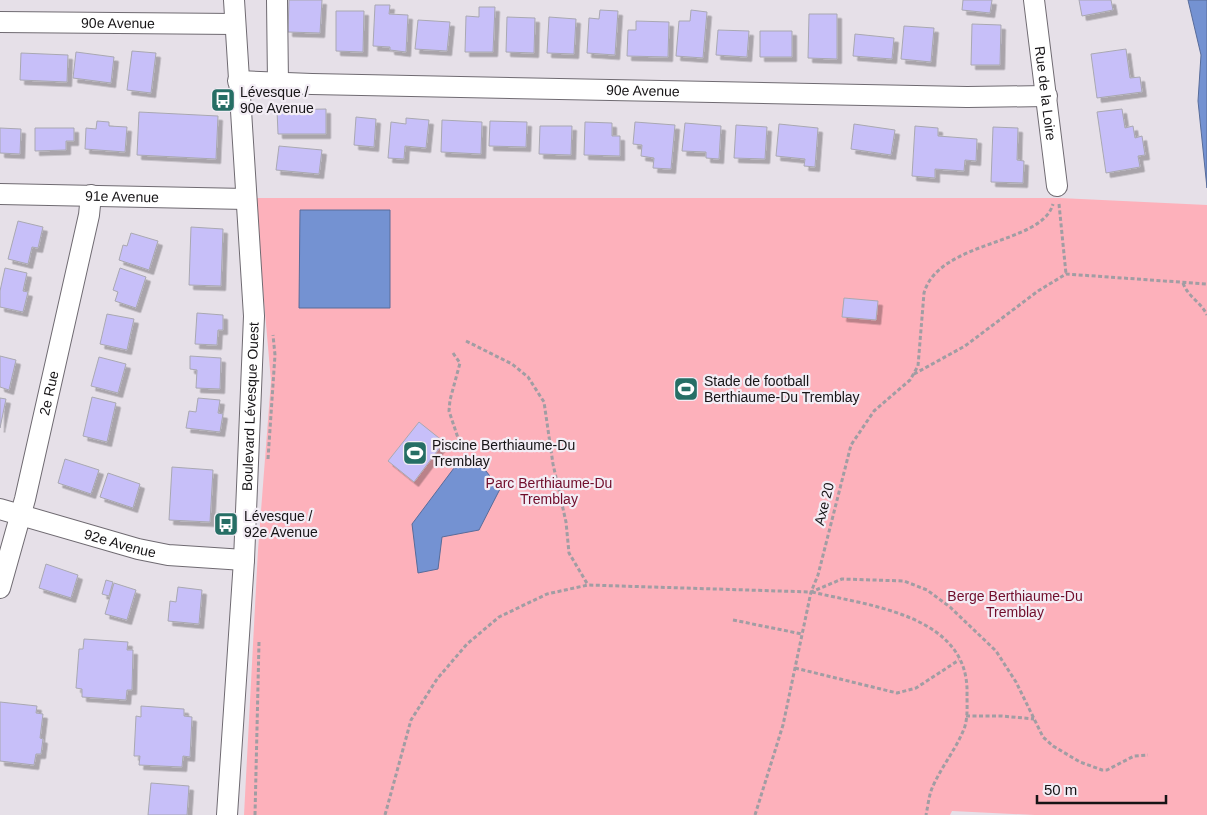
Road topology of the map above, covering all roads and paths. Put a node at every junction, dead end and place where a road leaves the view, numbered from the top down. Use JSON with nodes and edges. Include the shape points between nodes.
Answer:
{"nodes":[{"id":1,"x":234,"y":0,"type":"edge"},
{"id":2,"x":277,"y":0,"type":"edge"},
{"id":3,"x":1034,"y":0,"type":"edge"},
{"id":4,"x":0,"y":22,"type":"edge"},
{"id":5,"x":235,"y":24,"type":"junction"},
{"id":6,"x":238,"y":81,"type":"junction"},
{"id":7,"x":278,"y":83,"type":"junction"},
{"id":8,"x":1047,"y":96,"type":"junction"},
{"id":9,"x":1057,"y":186,"type":"junction"},
{"id":10,"x":0,"y":194,"type":"edge"},
{"id":11,"x":90,"y":195,"type":"junction"},
{"id":12,"x":246,"y":199,"type":"junction"},
{"id":13,"x":1066,"y":274,"type":"junction"},
{"id":14,"x":1183,"y":283,"type":"junction"},
{"id":15,"x":1207,"y":284,"type":"edge"},
{"id":16,"x":1207,"y":316,"type":"edge"},
{"id":17,"x":466,"y":341,"type":"dead end"},
{"id":18,"x":453,"y":353,"type":"dead end"},
{"id":19,"x":913,"y":374,"type":"junction"},
{"id":20,"x":460,"y":444,"type":"dead end"},
{"id":21,"x":0,"y":509,"type":"edge"},
{"id":22,"x":22,"y":514,"type":"junction"},
{"id":23,"x":244,"y":560,"type":"junction"},
{"id":24,"x":588,"y":585,"type":"junction"},
{"id":25,"x":0,"y":588,"type":"edge"},
{"id":26,"x":811,"y":592,"type":"junction"},
{"id":27,"x":733,"y":620,"type":"dead end"},
{"id":28,"x":802,"y":634,"type":"junction"},
{"id":29,"x":959,"y":660,"type":"junction"},
{"id":30,"x":795,"y":668,"type":"junction"},
{"id":31,"x":966,"y":716,"type":"junction"},
{"id":32,"x":1035,"y":719,"type":"junction"},
{"id":33,"x":1148,"y":755,"type":"dead end"},
{"id":34,"x":227,"y":815,"type":"edge"},
{"id":35,"x":385,"y":815,"type":"edge"},
{"id":36,"x":755,"y":815,"type":"edge"},
{"id":37,"x":926,"y":815,"type":"edge"}],
"edges":[{"from":1,"to":5,"type":"street","name":"Boulevard Lévesque Ouest"},
{"from":2,"to":7,"type":"street"},
{"from":3,"to":8,"type":"street","name":"Rue de la Loire"},
{"from":4,"to":5,"type":"street","name":"90e Avenue"},
{"from":5,"to":6,"type":"street","name":"Boulevard Lévesque Ouest"},
{"from":6,"to":7,"type":"street","name":"90e Avenue"},
{"from":6,"to":12,"type":"street","name":"Boulevard Lévesque Ouest"},
{"from":7,"to":8,"type":"street","name":"90e Avenue","via":[[957,97]]},
{"from":8,"to":9,"type":"street","name":"Rue de la Loire"},
{"from":9,"to":13,"type":"path"},
{"from":9,"to":19,"type":"path","name":"Axe 20","via":[[1046,217],[1001,240],[950,260],[926,284],[918,366]]},
{"from":10,"to":11,"type":"street","name":"91e Avenue"},
{"from":11,"to":12,"type":"street","name":"91e Avenue"},
{"from":11,"to":22,"type":"street","name":"2e Rue","via":[[89,215]]},
{"from":12,"to":23,"type":"street","name":"Boulevard Lévesque Ouest","via":[[254,316]]},
{"from":13,"to":14,"type":"path"},
{"from":13,"to":19,"type":"path","via":[[1038,290],[965,346]]},
{"from":14,"to":15,"type":"path"},
{"from":14,"to":16,"type":"path","via":[[1187,293],[1204,308]]},
{"from":17,"to":24,"type":"path","via":[[512,364],[528,377],[544,402],[569,553]]},
{"from":18,"to":20,"type":"path","via":[[460,363],[449,411]]},
{"from":19,"to":26,"type":"path","name":"Axe 20","via":[[874,411],[851,445]]},
{"from":21,"to":22,"type":"street","name":"92e Avenue"},
{"from":22,"to":23,"type":"street","name":"92e Avenue","via":[[138,549],[168,555]]},
{"from":22,"to":25,"type":"street","name":"2e Rue"},
{"from":23,"to":34,"type":"street","name":"Boulevard Lévesque Ouest"},
{"from":24,"to":26,"type":"path"},
{"from":24,"to":35,"type":"path","via":[[547,594],[499,617],[467,644],[437,679],[411,720]]},
{"from":26,"to":28,"type":"path","name":"Axe 20"},
{"from":26,"to":29,"type":"path","via":[[908,615],[930,626],[948,642]]},
{"from":26,"to":32,"type":"path","via":[[842,579],[904,580],[927,590],[996,651]]},
{"from":27,"to":28,"type":"path"},
{"from":28,"to":30,"type":"path","name":"Axe 20"},
{"from":29,"to":30,"type":"path","via":[[916,688],[897,693]]},
{"from":29,"to":31,"type":"path","via":[[968,680]]},
{"from":30,"to":36,"type":"path","name":"Axe 20"},
{"from":31,"to":32,"type":"path"},
{"from":31,"to":37,"type":"path","via":[[965,727],[933,786]]},
{"from":32,"to":33,"type":"path","via":[[1048,742],[1096,769],[1107,770],[1134,756]]}]}
